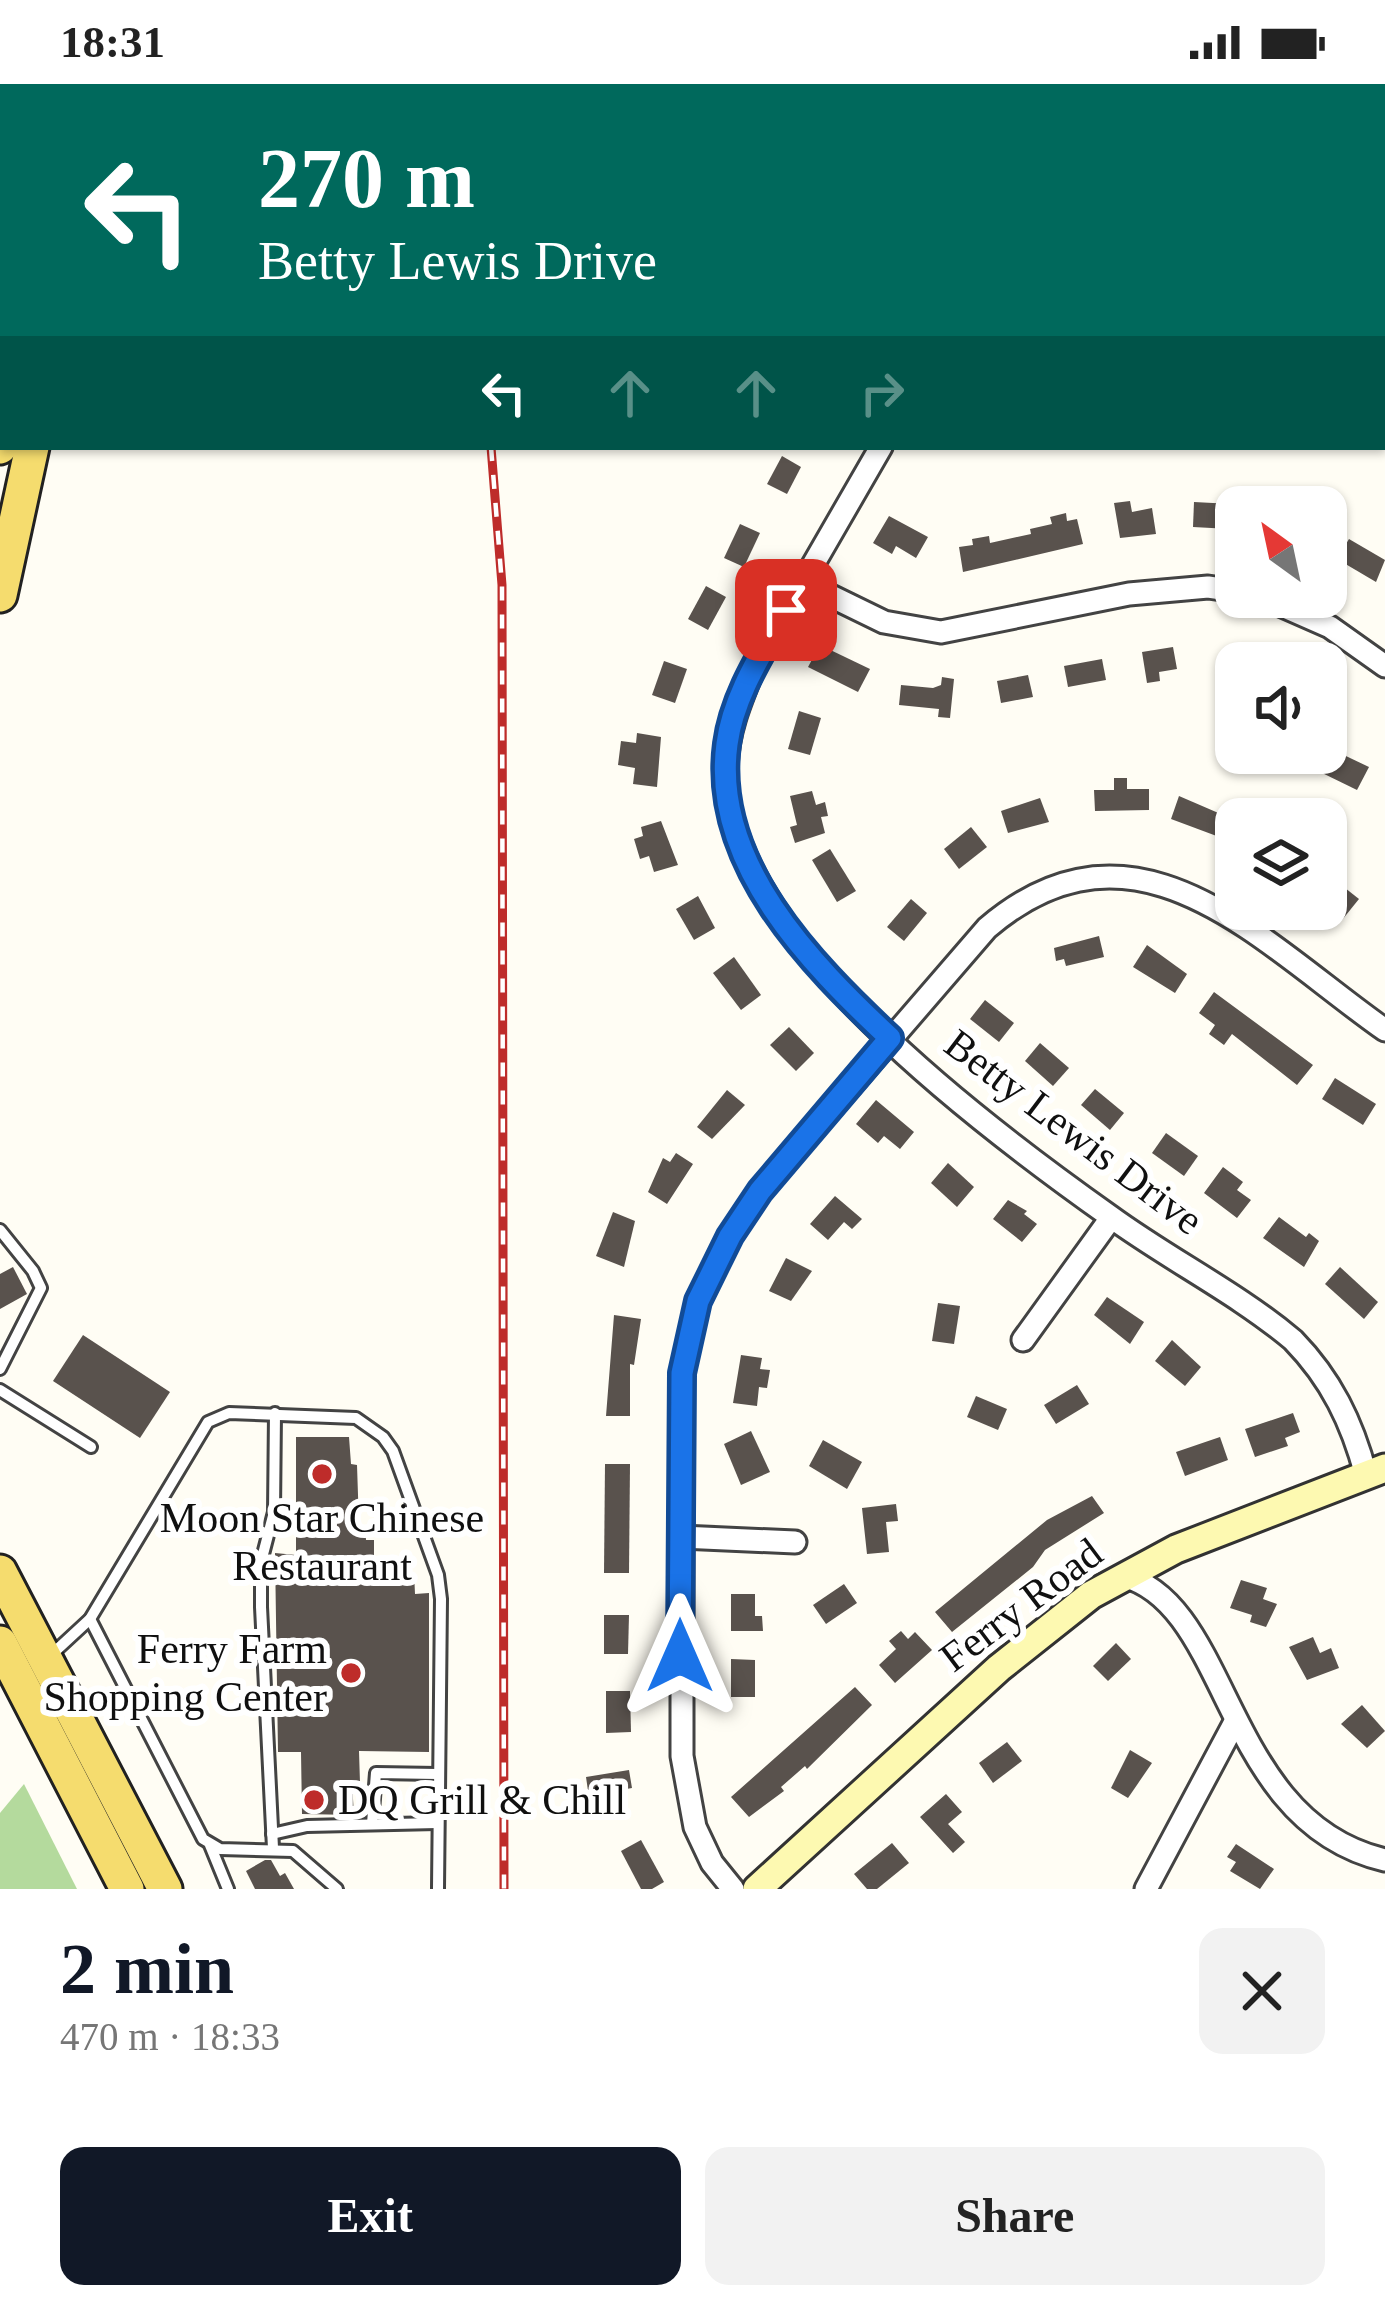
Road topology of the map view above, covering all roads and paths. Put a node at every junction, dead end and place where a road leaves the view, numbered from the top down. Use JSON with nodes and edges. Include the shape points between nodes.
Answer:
{"nodes":[{"id":1,"x":31,"y":450,"type":"edge"},
{"id":2,"x":879,"y":450,"type":"edge"},
{"id":3,"x":802,"y":582,"type":"junction"},
{"id":4,"x":1215,"y":591,"type":"edge"},
{"id":5,"x":0,"y":595,"type":"edge"},
{"id":6,"x":1310,"y":618,"type":"edge"},
{"id":7,"x":1385,"y":666,"type":"edge"},
{"id":8,"x":1385,"y":1030,"type":"edge"},
{"id":9,"x":890,"y":1038,"type":"junction"},
{"id":10,"x":1111,"y":1218,"type":"junction"},
{"id":11,"x":1,"y":1233,"type":"edge"},
{"id":12,"x":1023,"y":1340,"type":"dead end"},
{"id":13,"x":6,"y":1348,"type":"edge"},
{"id":14,"x":0,"y":1369,"type":"edge"},
{"id":15,"x":0,"y":1390,"type":"edge"},
{"id":16,"x":275,"y":1413,"type":"junction"},
{"id":17,"x":91,"y":1447,"type":"dead end"},
{"id":18,"x":1375,"y":1471,"type":"edge"},
{"id":19,"x":681,"y":1537,"type":"junction"},
{"id":20,"x":795,"y":1541,"type":"dead end"},
{"id":21,"x":0,"y":1572,"type":"edge"},
{"id":22,"x":1123,"y":1576,"type":"junction"},
{"id":23,"x":90,"y":1619,"type":"junction"},
{"id":24,"x":20,"y":1658,"type":"edge"},
{"id":25,"x":1234,"y":1722,"type":"junction"},
{"id":26,"x":437,"y":1774,"type":"junction"},
{"id":27,"x":437,"y":1823,"type":"junction"},
{"id":28,"x":372,"y":1824,"type":"junction"},
{"id":29,"x":273,"y":1841,"type":"junction"},
{"id":30,"x":210,"y":1845,"type":"junction"},
{"id":31,"x":1385,"y":1860,"type":"edge"},
{"id":32,"x":127,"y":1889,"type":"edge"},
{"id":33,"x":165,"y":1889,"type":"edge"},
{"id":34,"x":228,"y":1889,"type":"edge"},
{"id":35,"x":337,"y":1889,"type":"edge"},
{"id":36,"x":439,"y":1889,"type":"edge"},
{"id":37,"x":733,"y":1889,"type":"edge"},
{"id":38,"x":758,"y":1889,"type":"edge"},
{"id":39,"x":1146,"y":1889,"type":"edge"}],
"edges":[{"from":1,"to":5,"type":"main road"},
{"from":2,"to":3,"type":"street","name":"Betty Lewis Drive"},
{"from":3,"to":4,"type":"street","via":[[884,622],[941,632],[1149,591]]},
{"from":3,"to":9,"type":"street","name":"Betty Lewis Drive","via":[[739,704],[727,745],[728,796],[745,851],[780,917],[825,976]]},
{"from":6,"to":7,"type":"street"},
{"from":8,"to":9,"type":"street","via":[[1212,904],[1170,884],[1124,876],[1072,881],[1006,911]]},
{"from":9,"to":10,"type":"street","name":"Betty Lewis Drive"},
{"from":9,"to":19,"type":"street","via":[[760,1191],[698,1301],[682,1373]]},
{"from":10,"to":12,"type":"street"},
{"from":10,"to":18,"type":"street","name":"Betty Lewis Drive","via":[[1293,1340],[1315,1363]]},
{"from":11,"to":13,"type":"lane","via":[[41,1288]]},
{"from":13,"to":14,"type":"lane"},
{"from":15,"to":17,"type":"lane"},
{"from":16,"to":23,"type":"lane","via":[[229,1413],[201,1429]]},
{"from":16,"to":26,"type":"lane","via":[[356,1418],[383,1437],[399,1464],[441,1599]]},
{"from":16,"to":29,"type":"lane","via":[[274,1513],[261,1562]]},
{"from":18,"to":22,"type":"main road","name":"Ferry Road"},
{"from":19,"to":20,"type":"street"},
{"from":19,"to":37,"type":"street","via":[[687,1798],[708,1855]]},
{"from":21,"to":24,"type":"main road"},
{"from":22,"to":25,"type":"street","via":[[1154,1588],[1180,1613]]},
{"from":22,"to":38,"type":"main road","name":"Ferry Road","via":[[1025,1645]]},
{"from":23,"to":24,"type":"lane","via":[[63,1648]]},
{"from":23,"to":30,"type":"lane"},
{"from":24,"to":32,"type":"main road"},
{"from":24,"to":33,"type":"main road"},
{"from":25,"to":31,"type":"street","via":[[1298,1811],[1350,1850]]},
{"from":25,"to":39,"type":"street"},
{"from":26,"to":27,"type":"lane"},
{"from":26,"to":28,"type":"lane","via":[[376,1774]]},
{"from":27,"to":28,"type":"lane"},
{"from":27,"to":36,"type":"lane"},
{"from":28,"to":29,"type":"lane","via":[[307,1826]]},
{"from":29,"to":30,"type":"lane"},
{"from":29,"to":35,"type":"lane"},
{"from":30,"to":34,"type":"lane"}]}
